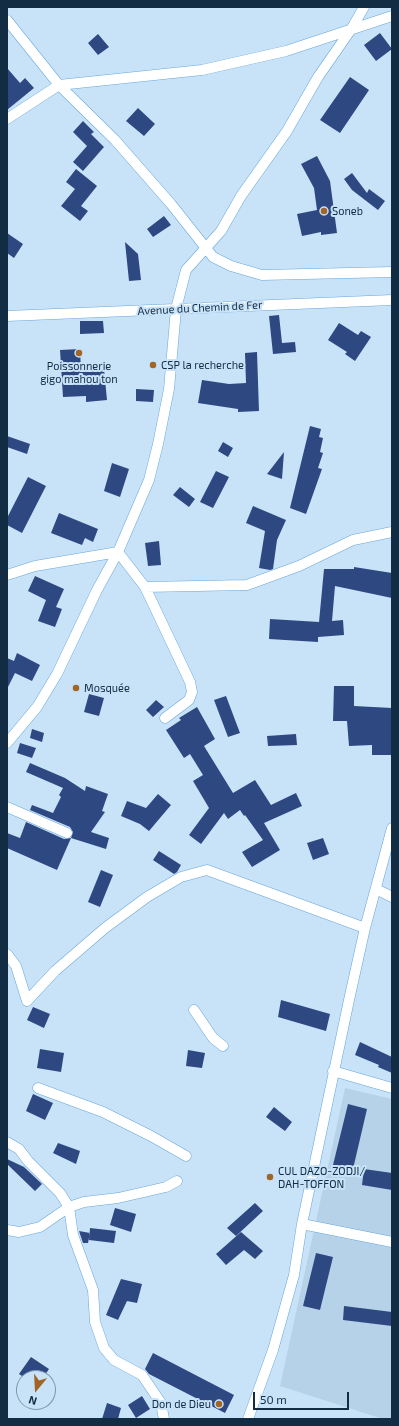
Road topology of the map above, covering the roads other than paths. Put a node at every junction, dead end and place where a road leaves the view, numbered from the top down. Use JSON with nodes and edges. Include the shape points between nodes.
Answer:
{"nodes":[{"id":1,"x":364,"y":7,"type":"edge"},
{"id":2,"x":392,"y":16,"type":"edge"},
{"id":3,"x":7,"y":20,"type":"edge"},
{"id":4,"x":352,"y":28,"type":"junction"},
{"id":5,"x":59,"y":84,"type":"junction"},
{"id":6,"x":7,"y":119,"type":"edge"},
{"id":7,"x":206,"y":248,"type":"junction"},
{"id":8,"x":392,"y":272,"type":"edge"},
{"id":9,"x":392,"y":300,"type":"edge"},
{"id":10,"x":176,"y":309,"type":"junction"},
{"id":11,"x":7,"y":316,"type":"edge"},
{"id":12,"x":392,"y":532,"type":"edge"},
{"id":13,"x":118,"y":552,"type":"junction"},
{"id":14,"x":7,"y":575,"type":"edge"},
{"id":15,"x":145,"y":587,"type":"junction"},
{"id":16,"x":165,"y":718,"type":"dead end"},
{"id":17,"x":7,"y":744,"type":"edge"},
{"id":18,"x":7,"y":807,"type":"edge"},
{"id":19,"x":391,"y":831,"type":"edge"},
{"id":20,"x":68,"y":833,"type":"dead end"},
{"id":21,"x":376,"y":889,"type":"junction"},
{"id":22,"x":392,"y":897,"type":"edge"},
{"id":23,"x":365,"y":928,"type":"junction"},
{"id":24,"x":7,"y":954,"type":"edge"},
{"id":25,"x":194,"y":1010,"type":"dead end"},
{"id":26,"x":223,"y":1046,"type":"dead end"},
{"id":27,"x":333,"y":1071,"type":"junction"},
{"id":28,"x":38,"y":1088,"type":"dead end"},
{"id":29,"x":392,"y":1088,"type":"edge"},
{"id":30,"x":7,"y":1142,"type":"edge"},
{"id":31,"x":186,"y":1156,"type":"dead end"},
{"id":32,"x":177,"y":1181,"type":"dead end"},
{"id":33,"x":69,"y":1207,"type":"junction"},
{"id":34,"x":302,"y":1224,"type":"junction"},
{"id":35,"x":7,"y":1230,"type":"edge"},
{"id":36,"x":392,"y":1242,"type":"edge"},
{"id":37,"x":164,"y":1419,"type":"edge"},
{"id":38,"x":248,"y":1419,"type":"edge"}],
"edges":[{"from":1,"to":4,"type":"street"},
{"from":2,"to":4,"type":"street"},
{"from":3,"to":5,"type":"street"},
{"from":4,"to":5,"type":"street","via":[[286,51],[202,70]]},
{"from":4,"to":7,"type":"street","via":[[318,77],[287,131],[241,196],[221,231]]},
{"from":5,"to":6,"type":"street"},
{"from":5,"to":7,"type":"street","via":[[115,140]]},
{"from":7,"to":8,"type":"street","via":[[213,256],[231,266],[262,275]]},
{"from":7,"to":10,"type":"street","via":[[186,270]]},
{"from":9,"to":10,"type":"street","name":"Avenue du Chemin de Fer"},
{"from":10,"to":11,"type":"street","name":"Avenue du Chemin de Fer"},
{"from":10,"to":13,"type":"street","via":[[168,389],[158,444],[149,480]]},
{"from":12,"to":15,"type":"street","via":[[353,540],[299,566],[247,585]]},
{"from":13,"to":14,"type":"street","via":[[35,566]]},
{"from":13,"to":15,"type":"street"},
{"from":13,"to":17,"type":"street","via":[[57,674],[37,707]]},
{"from":15,"to":16,"type":"street","via":[[190,682],[192,692],[189,700]]},
{"from":18,"to":20,"type":"street"},
{"from":19,"to":21,"type":"street"},
{"from":21,"to":22,"type":"street"},
{"from":21,"to":23,"type":"street"},
{"from":23,"to":24,"type":"street","via":[[207,870],[181,876],[147,897],[105,928],[55,971],[27,1001],[16,966]]},
{"from":23,"to":27,"type":"street"},
{"from":25,"to":26,"type":"street","via":[[213,1038]]},
{"from":27,"to":29,"type":"street"},
{"from":27,"to":34,"type":"street"},
{"from":28,"to":31,"type":"street","via":[[103,1112]]},
{"from":30,"to":33,"type":"street","via":[[19,1149],[60,1193]]},
{"from":32,"to":33,"type":"street","via":[[166,1187]]},
{"from":33,"to":35,"type":"street","via":[[40,1227],[19,1232]]},
{"from":33,"to":37,"type":"street","via":[[73,1235],[93,1290],[95,1322],[104,1348],[114,1360],[142,1375],[161,1403]]},
{"from":34,"to":36,"type":"street"},
{"from":34,"to":38,"type":"street","via":[[294,1275],[273,1350]]}]}
